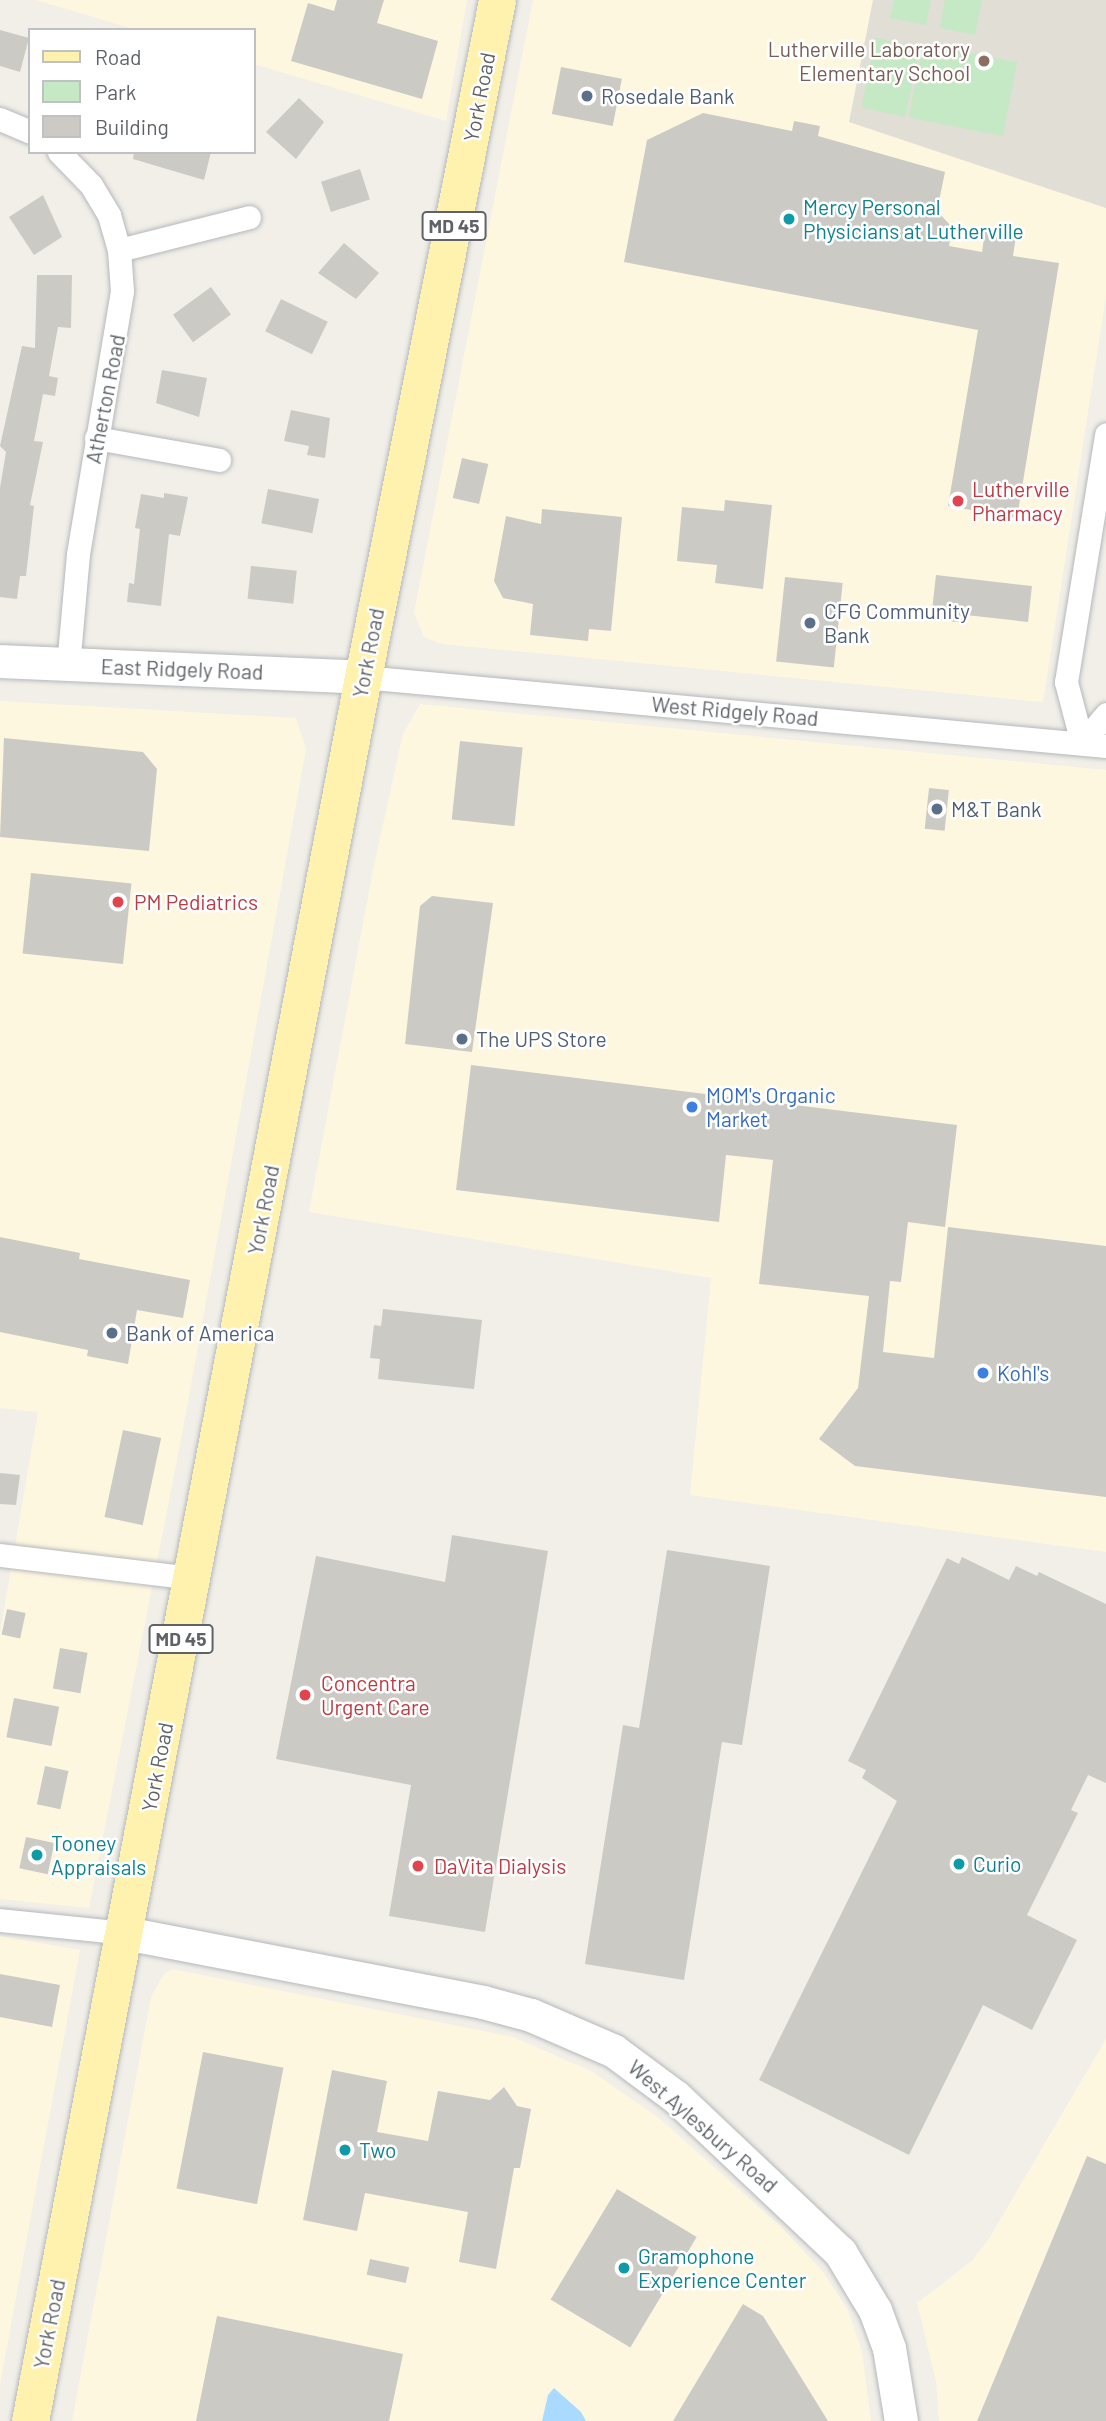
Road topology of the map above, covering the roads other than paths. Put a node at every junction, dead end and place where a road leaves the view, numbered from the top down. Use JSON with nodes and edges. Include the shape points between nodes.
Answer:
{"nodes":[{"id":1,"x":497,"y":0,"type":"edge"},
{"id":2,"x":0,"y":119,"type":"edge"},
{"id":3,"x":28,"y":131,"type":"edge"},
{"id":4,"x":61,"y":154,"type":"edge"},
{"id":5,"x":249,"y":217,"type":"dead end"},
{"id":6,"x":119,"y":250,"type":"junction"},
{"id":7,"x":1106,"y":434,"type":"edge"},
{"id":8,"x":96,"y":438,"type":"junction"},
{"id":9,"x":219,"y":460,"type":"dead end"},
{"id":10,"x":0,"y":662,"type":"edge"},
{"id":11,"x":68,"y":665,"type":"junction"},
{"id":12,"x":363,"y":677,"type":"junction"},
{"id":13,"x":1106,"y":714,"type":"edge"},
{"id":14,"x":1083,"y":743,"type":"junction"},
{"id":15,"x":1106,"y":746,"type":"edge"},
{"id":16,"x":0,"y":1555,"type":"edge"},
{"id":17,"x":193,"y":1578,"type":"junction"},
{"id":18,"x":0,"y":1920,"type":"edge"},
{"id":19,"x":125,"y":1933,"type":"junction"},
{"id":20,"x":30,"y":2421,"type":"edge"},
{"id":21,"x":901,"y":2421,"type":"edge"}],
"edges":[{"from":1,"to":12,"type":"main road","name":"York Road","number":"MD 45"},
{"from":2,"to":3,"type":"street"},
{"from":4,"to":6,"type":"street","name":"Atherton Road","via":[[91,185],[109,215]]},
{"from":5,"to":6,"type":"street"},
{"from":6,"to":8,"type":"street","name":"Atherton Road","via":[[122,291],[118,331]]},
{"from":7,"to":14,"type":"street","via":[[1066,682]]},
{"from":8,"to":9,"type":"street"},
{"from":8,"to":11,"type":"street","name":"Atherton Road"},
{"from":10,"to":11,"type":"street","name":"East Ridgely Road"},
{"from":11,"to":12,"type":"street","name":"East Ridgely Road"},
{"from":12,"to":14,"type":"street","name":"West Ridgely Road"},
{"from":12,"to":17,"type":"main road","name":"York Road","number":"MD 45"},
{"from":13,"to":14,"type":"street"},
{"from":14,"to":15,"type":"street","name":"West Ridgely Road"},
{"from":16,"to":17,"type":"street"},
{"from":17,"to":19,"type":"main road","name":"York Road","number":"MD 45"},
{"from":18,"to":19,"type":"street"},
{"from":19,"to":20,"type":"main road","name":"York Road","number":"MD 45"},
{"from":19,"to":21,"type":"street","name":"West Aylesbury Road","via":[[483,2002],[531,2015],[614,2051],[676,2097],[840,2252],[885,2336],[898,2384]]}]}
